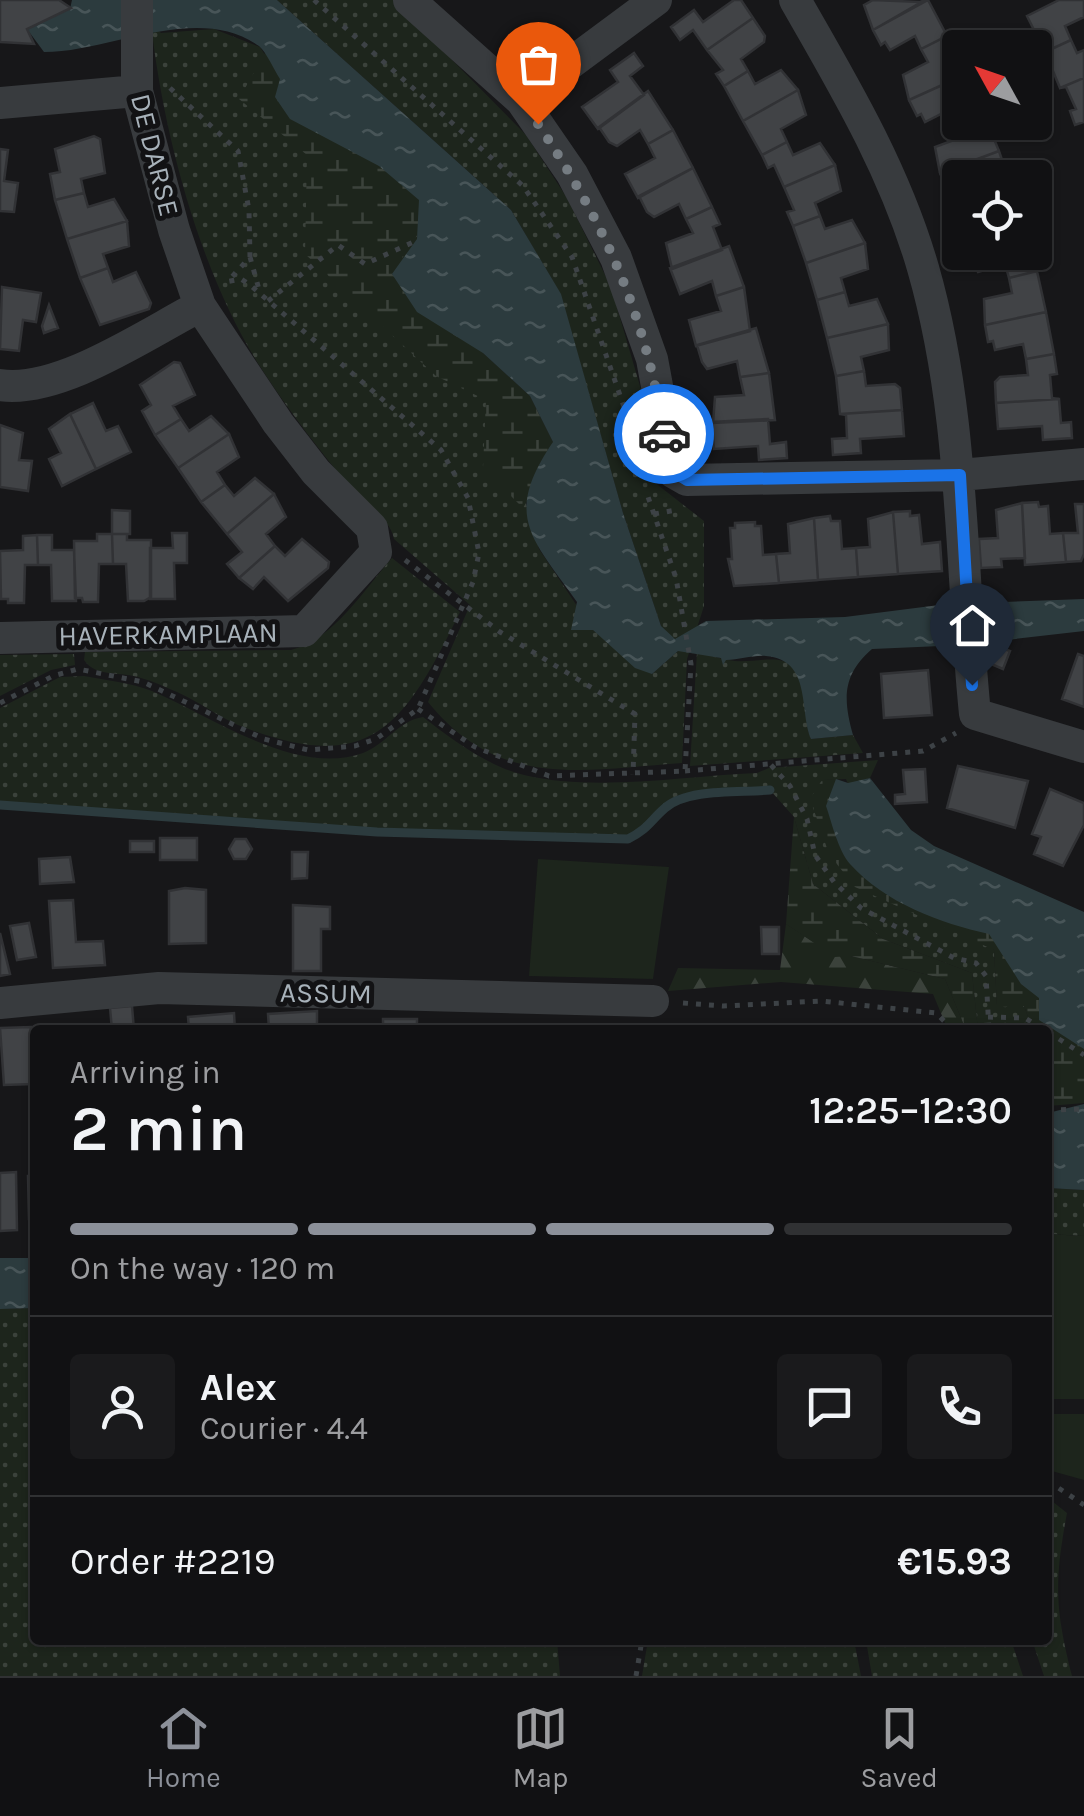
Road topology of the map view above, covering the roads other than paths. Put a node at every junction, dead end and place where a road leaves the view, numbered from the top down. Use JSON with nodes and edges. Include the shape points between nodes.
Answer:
{"nodes":[{"id":1,"x":137,"y":0,"type":"edge"},
{"id":2,"x":410,"y":0,"type":"edge"},
{"id":3,"x":656,"y":0,"type":"edge"},
{"id":4,"x":795,"y":0,"type":"edge"},
{"id":5,"x":137,"y":91,"type":"junction"},
{"id":6,"x":522,"y":100,"type":"junction"},
{"id":7,"x":0,"y":103,"type":"edge"},
{"id":8,"x":200,"y":306,"type":"junction"},
{"id":9,"x":0,"y":386,"type":"edge"},
{"id":10,"x":1084,"y":464,"type":"edge"},
{"id":11,"x":960,"y":475,"type":"junction"},
{"id":12,"x":0,"y":638,"type":"edge"},
{"id":13,"x":1084,"y":747,"type":"edge"},
{"id":14,"x":653,"y":1001,"type":"road end"},
{"id":15,"x":0,"y":1002,"type":"edge"}],
"edges":[{"from":1,"to":5,"type":"street","name":"DE DARSE"},
{"from":2,"to":6,"type":"street"},
{"from":3,"to":6,"type":"street"},
{"from":4,"to":11,"type":"street","via":[[858,108],[924,269]]},
{"from":5,"to":7,"type":"street"},
{"from":5,"to":8,"type":"street","name":"DE DARSE"},
{"from":6,"to":11,"type":"street","via":[[572,174],[616,258],[652,359],[674,472],[687,480]]},
{"from":8,"to":9,"type":"street","via":[[27,390]]},
{"from":8,"to":12,"type":"street","name":"HAVERKAMPLAAN","via":[[287,435],[372,528],[376,552],[304,631]]},
{"from":10,"to":11,"type":"street"},
{"from":11,"to":13,"type":"street","via":[[975,714]]},
{"from":14,"to":15,"type":"street","name":"ASSUM","via":[[159,988]]}]}
